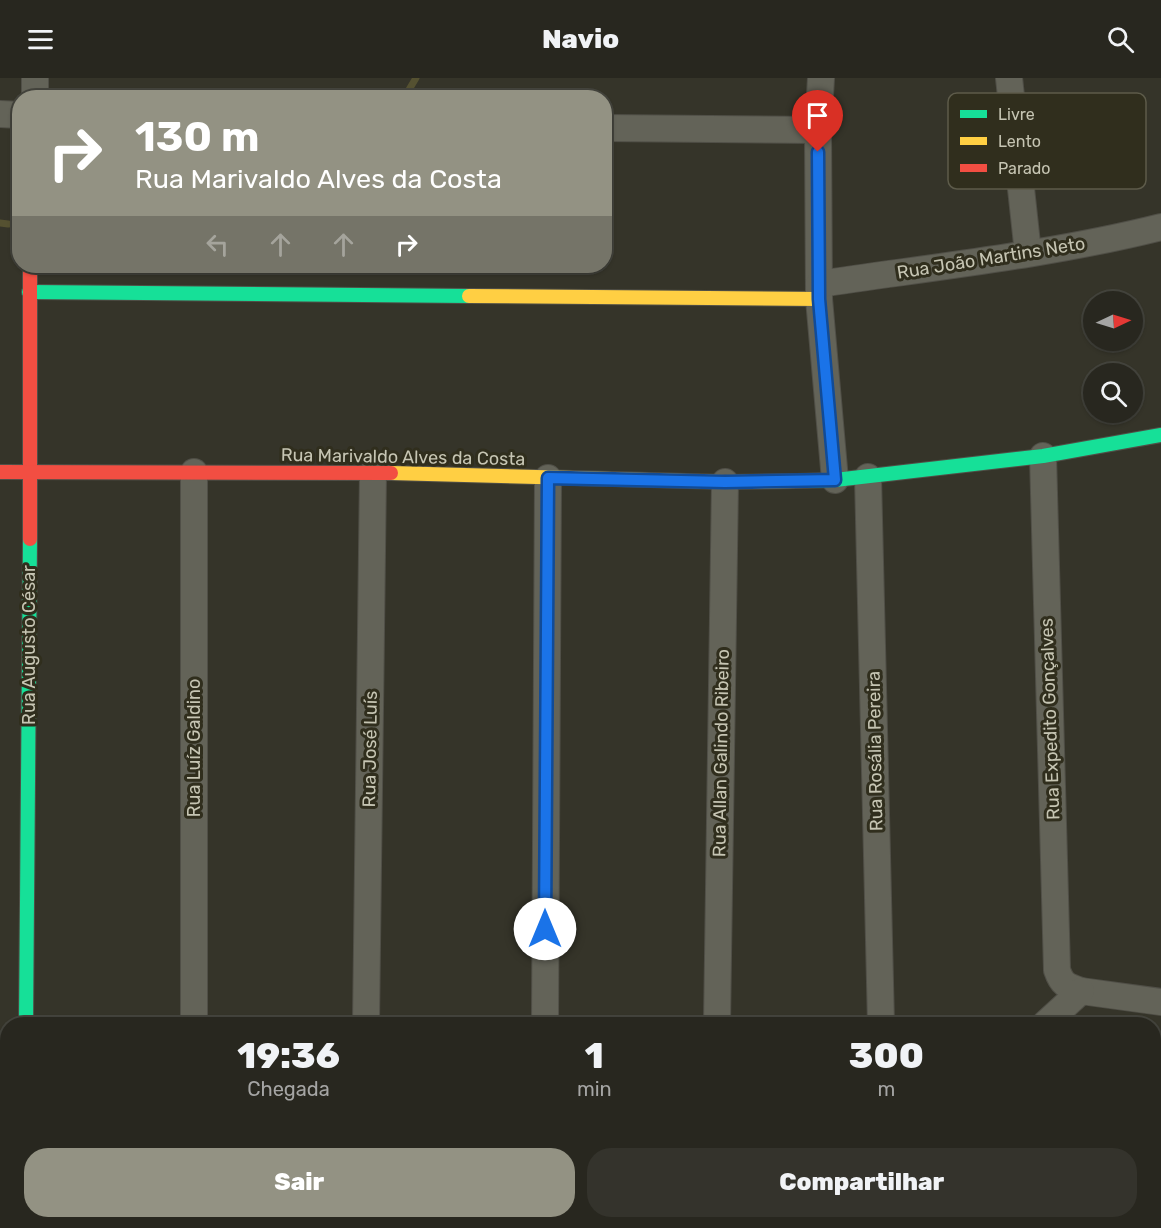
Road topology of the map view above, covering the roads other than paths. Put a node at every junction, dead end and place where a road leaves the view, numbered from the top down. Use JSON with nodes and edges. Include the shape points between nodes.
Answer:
{"nodes":[{"id":1,"x":821,"y":78,"type":"edge"},
{"id":2,"x":1009,"y":78,"type":"edge"},
{"id":3,"x":1011,"y":93,"type":"edge"},
{"id":4,"x":612,"y":128,"type":"edge"},
{"id":5,"x":818,"y":130,"type":"junction"},
{"id":6,"x":1021,"y":189,"type":"edge"},
{"id":7,"x":1161,"y":227,"type":"edge"},
{"id":8,"x":1028,"y":253,"type":"junction"},
{"id":9,"x":30,"y":273,"type":"edge"},
{"id":10,"x":29,"y":292,"type":"junction"},
{"id":11,"x":819,"y":292,"type":"junction"},
{"id":12,"x":1161,"y":435,"type":"edge"},
{"id":13,"x":1043,"y":456,"type":"junction"},
{"id":14,"x":0,"y":472,"type":"edge"},
{"id":15,"x":194,"y":472,"type":"junction"},
{"id":16,"x":31,"y":473,"type":"junction"},
{"id":17,"x":374,"y":473,"type":"junction"},
{"id":18,"x":868,"y":477,"type":"junction"},
{"id":19,"x":548,"y":478,"type":"junction"},
{"id":20,"x":835,"y":480,"type":"junction"},
{"id":21,"x":725,"y":482,"type":"junction"},
{"id":22,"x":1071,"y":986,"type":"junction"},
{"id":23,"x":1161,"y":1002,"type":"edge"},
{"id":24,"x":26,"y":1017,"type":"edge"},
{"id":25,"x":194,"y":1017,"type":"edge"},
{"id":26,"x":366,"y":1017,"type":"edge"},
{"id":27,"x":545,"y":1017,"type":"edge"},
{"id":28,"x":717,"y":1017,"type":"edge"},
{"id":29,"x":881,"y":1017,"type":"edge"},
{"id":30,"x":1050,"y":1017,"type":"edge"}],
"edges":[{"from":1,"to":5,"type":"street"},
{"from":2,"to":3,"type":"street"},
{"from":4,"to":5,"type":"street"},
{"from":5,"to":11,"type":"street"},
{"from":6,"to":8,"type":"street"},
{"from":7,"to":8,"type":"street","name":"Rua João Martins Neto"},
{"from":8,"to":11,"type":"street","name":"Rua João Martins Neto"},
{"from":9,"to":10,"type":"street","name":"Rua Augusto César"},
{"from":10,"to":11,"type":"street"},
{"from":10,"to":16,"type":"street","name":"Rua Augusto César"},
{"from":11,"to":20,"type":"street"},
{"from":12,"to":13,"type":"street","name":"Rua Marivaldo Alves da Costa"},
{"from":13,"to":18,"type":"street","name":"Rua Marivaldo Alves da Costa"},
{"from":13,"to":22,"type":"street","name":"Rua Expedito Gonçalves","via":[[1057,970]]},
{"from":14,"to":16,"type":"street","name":"Rua Marivaldo Alves da Costa"},
{"from":15,"to":16,"type":"street","name":"Rua Marivaldo Alves da Costa"},
{"from":15,"to":17,"type":"street","name":"Rua Marivaldo Alves da Costa"},
{"from":15,"to":25,"type":"street","name":"Rua Luíz Galdino"},
{"from":16,"to":24,"type":"street","name":"Rua Augusto César"},
{"from":17,"to":19,"type":"street","name":"Rua Marivaldo Alves da Costa"},
{"from":17,"to":26,"type":"street","name":"Rua José Luís"},
{"from":18,"to":20,"type":"street","name":"Rua Marivaldo Alves da Costa"},
{"from":18,"to":29,"type":"street","name":"Rua Rosália Pereira"},
{"from":19,"to":21,"type":"street","name":"Rua Marivaldo Alves da Costa"},
{"from":19,"to":27,"type":"street"},
{"from":20,"to":21,"type":"street","name":"Rua Marivaldo Alves da Costa"},
{"from":21,"to":28,"type":"street","name":"Rua Allan Galindo Ribeiro"},
{"from":22,"to":23,"type":"street"},
{"from":22,"to":30,"type":"street"}]}
